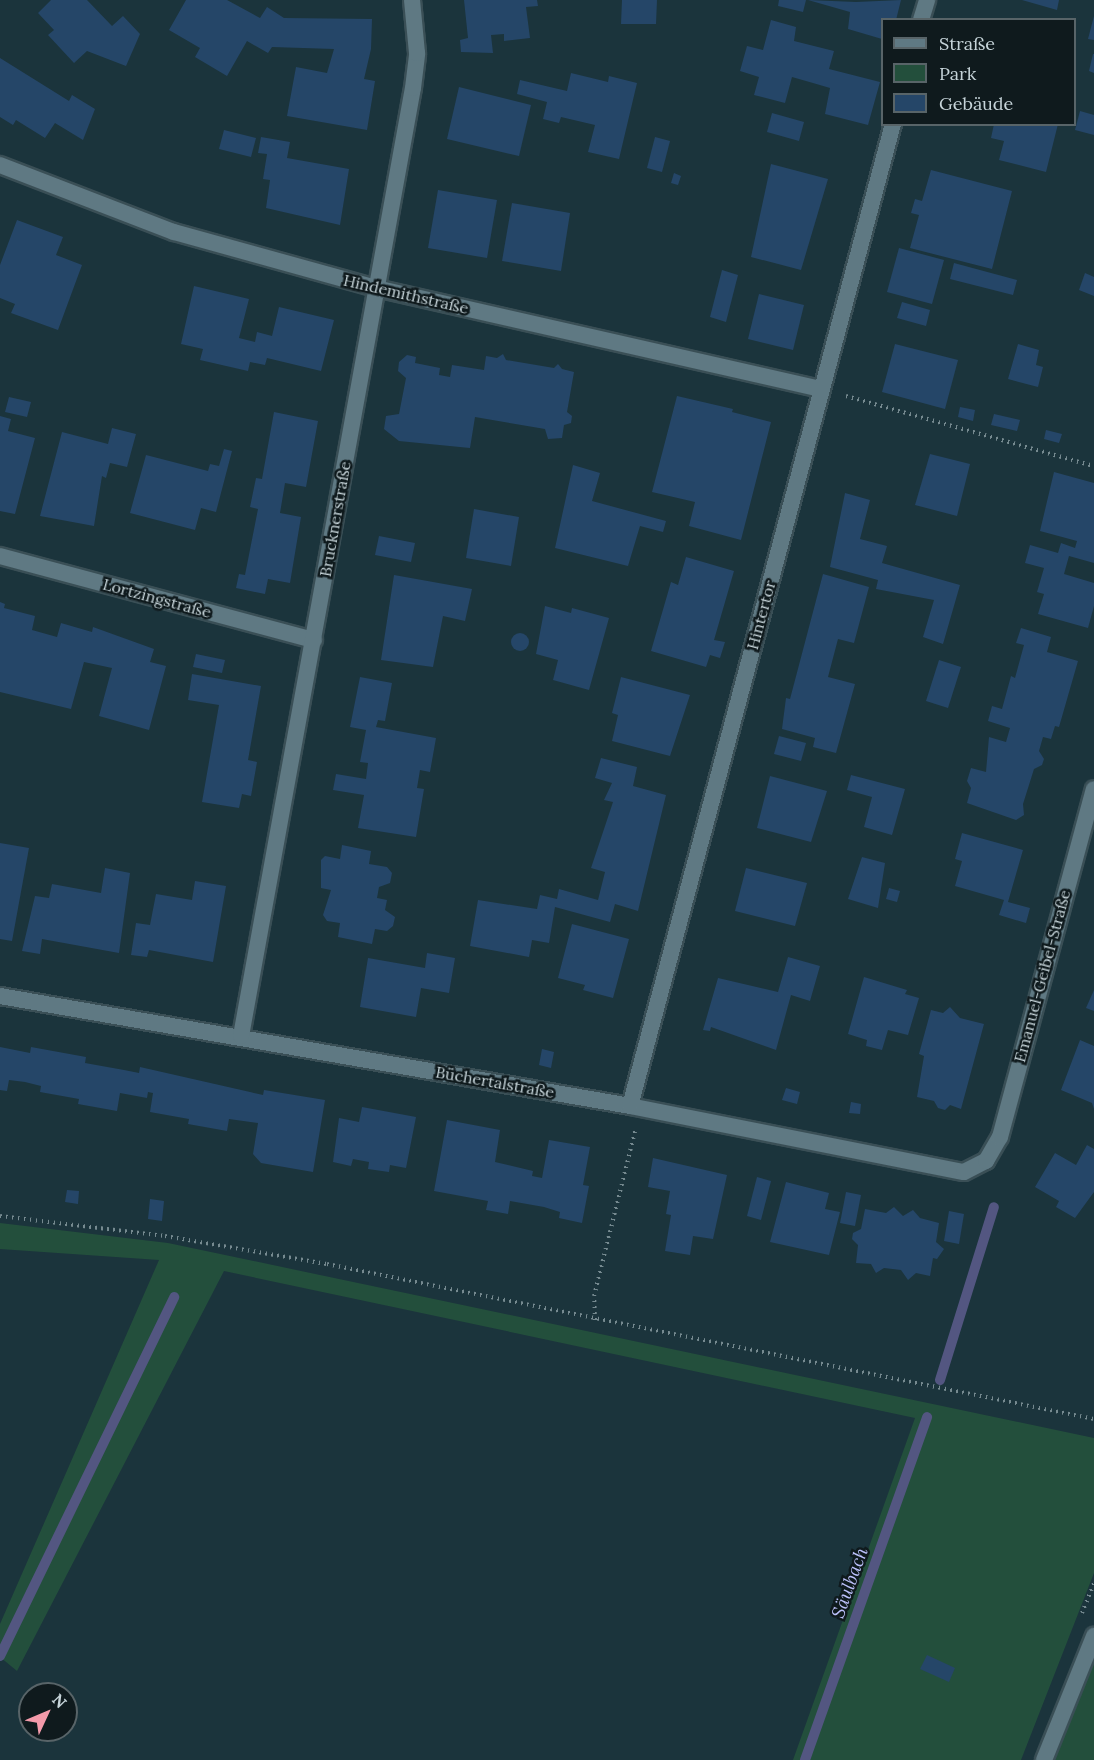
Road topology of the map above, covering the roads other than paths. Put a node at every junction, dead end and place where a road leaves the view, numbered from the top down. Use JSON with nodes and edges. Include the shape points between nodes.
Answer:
{"nodes":[{"id":1,"x":412,"y":0,"type":"edge"},
{"id":2,"x":927,"y":0,"type":"edge"},
{"id":3,"x":922,"y":18,"type":"edge"},
{"id":4,"x":892,"y":126,"type":"edge"},
{"id":5,"x":0,"y":165,"type":"edge"},
{"id":6,"x":376,"y":288,"type":"junction"},
{"id":7,"x":822,"y":388,"type":"junction"},
{"id":8,"x":0,"y":556,"type":"edge"},
{"id":9,"x":314,"y":640,"type":"junction"},
{"id":10,"x":1094,"y":789,"type":"edge"},
{"id":11,"x":0,"y":996,"type":"edge"},
{"id":12,"x":242,"y":1036,"type":"junction"},
{"id":13,"x":630,"y":1106,"type":"junction"},
{"id":14,"x":986,"y":1161,"type":"joint"},
{"id":15,"x":1094,"y":1636,"type":"edge"},
{"id":16,"x":1044,"y":1760,"type":"edge"}],
"edges":[{"from":1,"to":6,"type":"street","name":"Brucknerstraße","via":[[416,69]]},
{"from":2,"to":3,"type":"street"},
{"from":4,"to":7,"type":"street","name":"Hintertor"},
{"from":5,"to":6,"type":"street","name":"Hindemithstraße","via":[[174,232]]},
{"from":6,"to":7,"type":"street","name":"Hindemithstraße"},
{"from":6,"to":9,"type":"street","name":"Brucknerstraße"},
{"from":7,"to":13,"type":"street","name":"Hintertor"},
{"from":8,"to":9,"type":"street","name":"Lortzingstraße"},
{"from":9,"to":12,"type":"street","name":"Brucknerstraße"},
{"from":10,"to":14,"type":"street","name":"Emanuel-Geibel-Straße","via":[[1000,1137]]},
{"from":11,"to":12,"type":"street","name":"Büchertalstraße"},
{"from":12,"to":13,"type":"street","name":"Büchertalstraße"},
{"from":13,"to":14,"type":"street","name":"Büchertalstraße","via":[[964,1172]]},
{"from":15,"to":16,"type":"street"}]}
